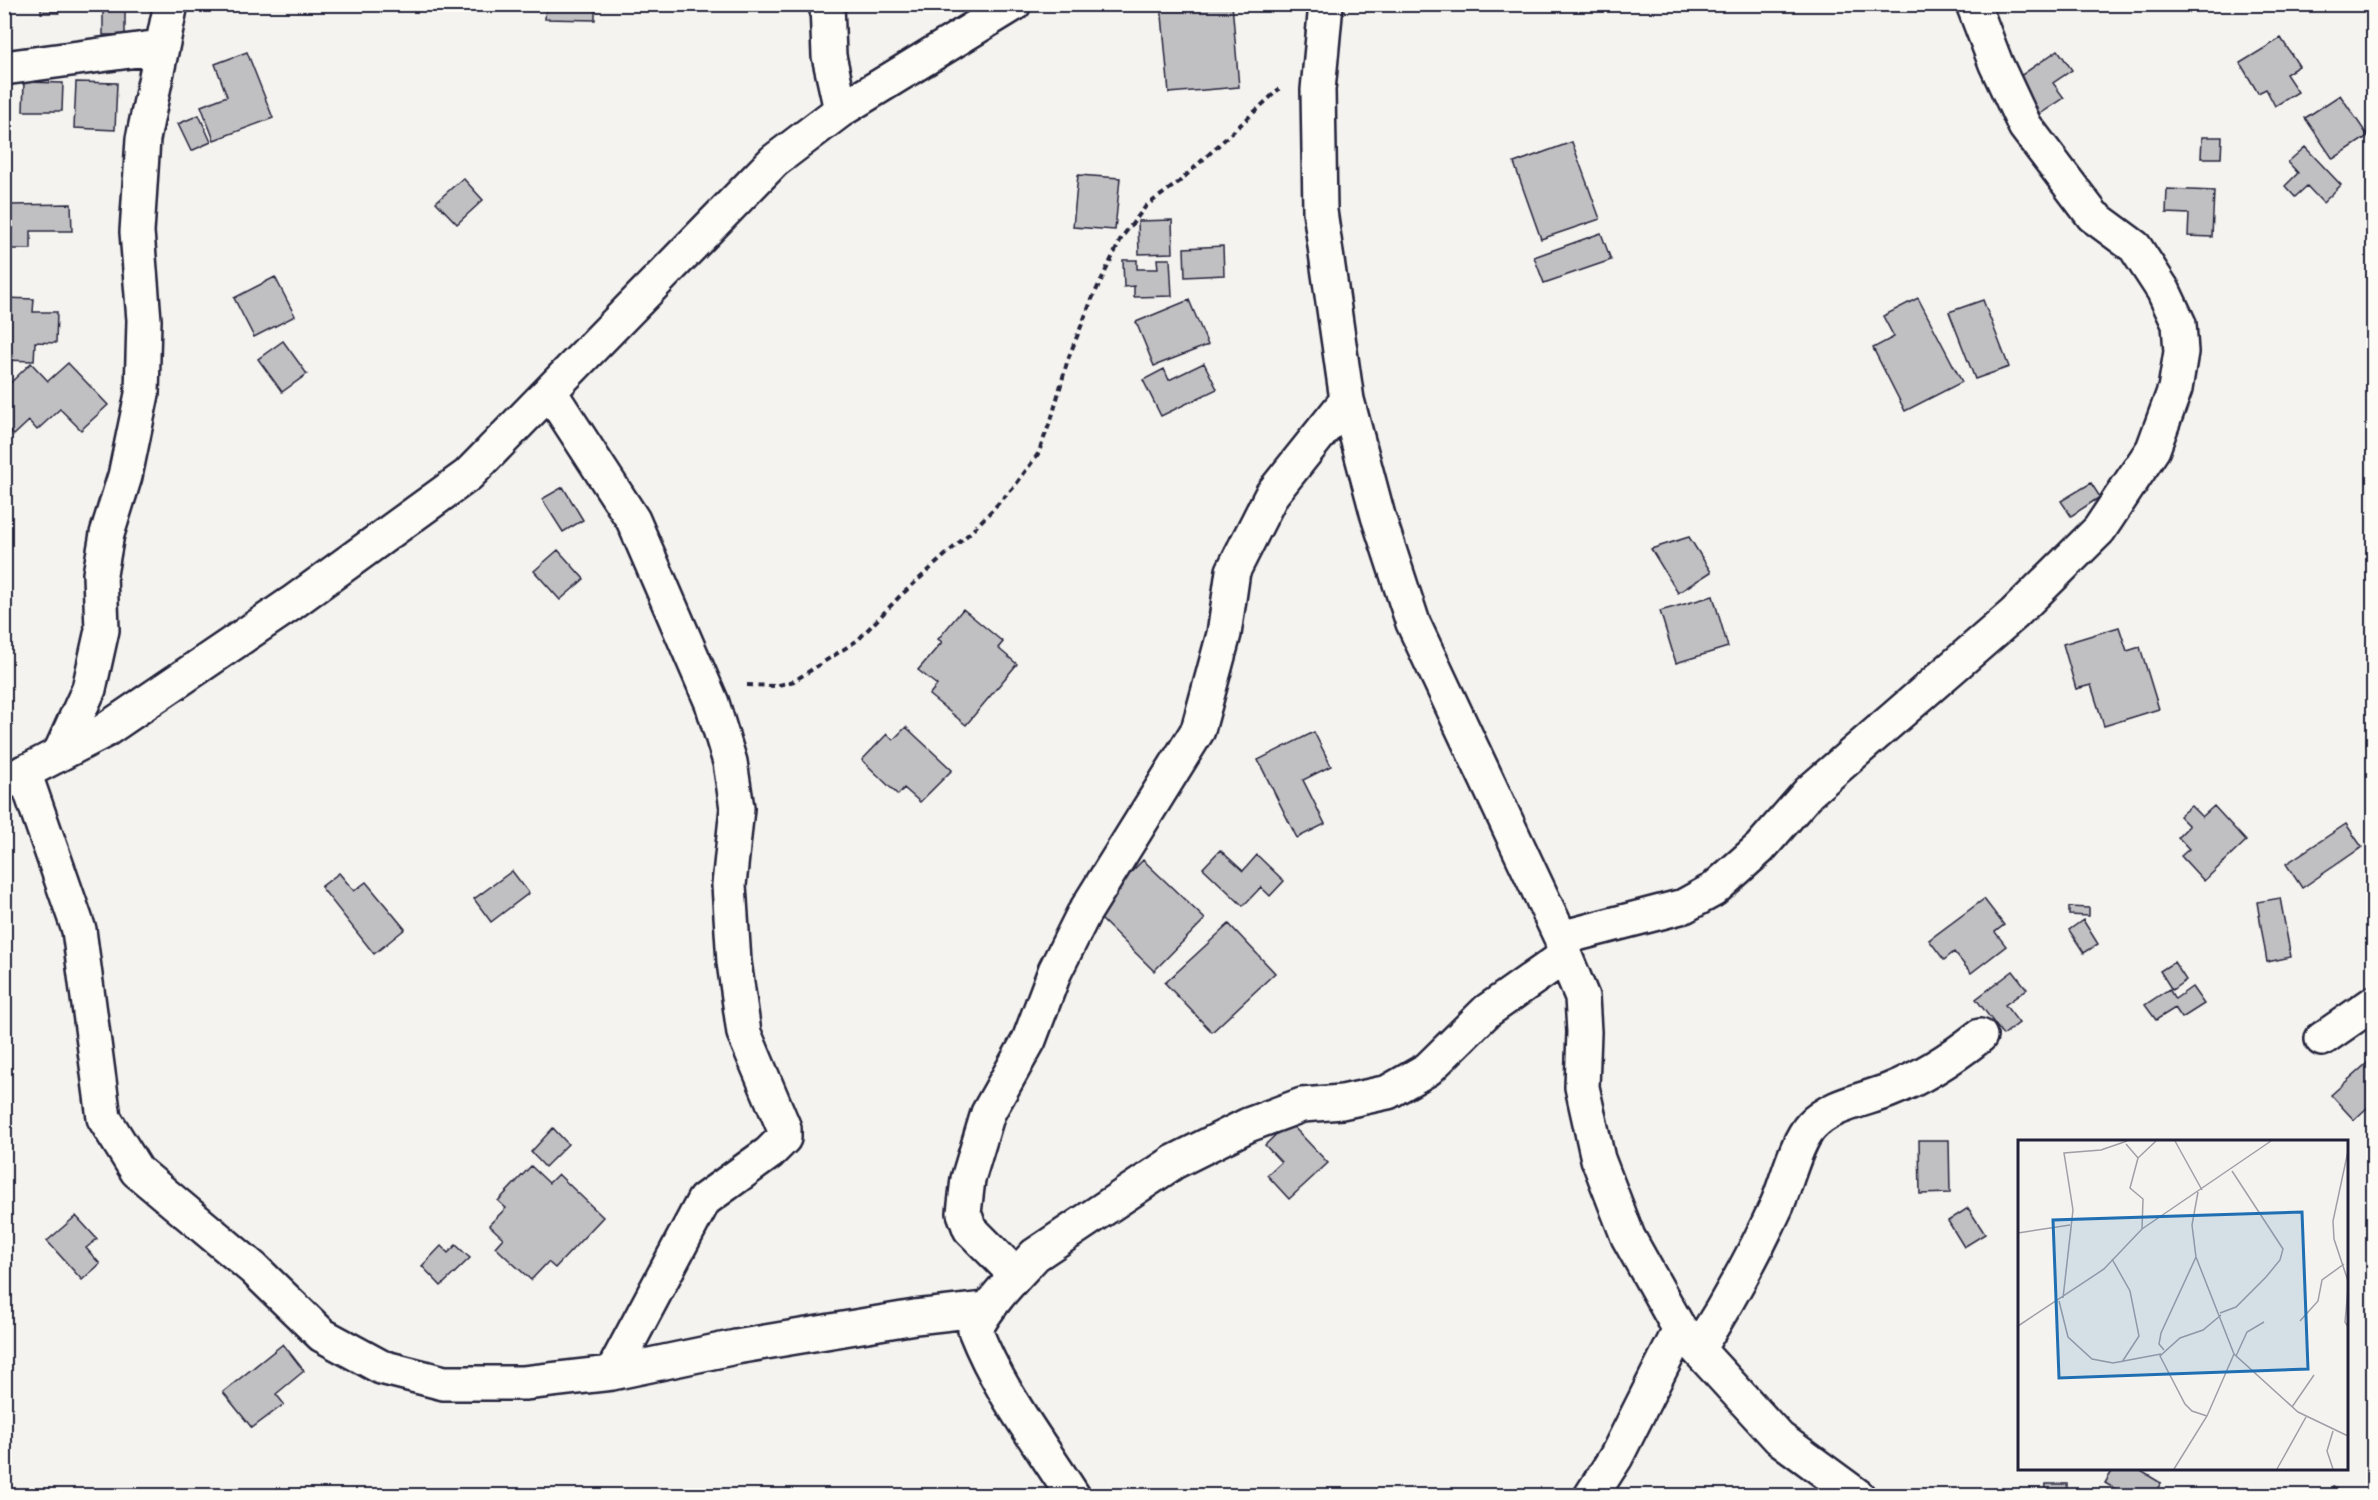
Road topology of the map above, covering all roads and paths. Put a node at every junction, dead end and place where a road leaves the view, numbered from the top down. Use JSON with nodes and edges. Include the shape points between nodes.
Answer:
{"nodes":[{"id":1,"x":171,"y":4,"type":"edge"},
{"id":2,"x":827,"y":4,"type":"edge"},
{"id":3,"x":1014,"y":4,"type":"edge"},
{"id":4,"x":1326,"y":4,"type":"edge"},
{"id":5,"x":1973,"y":4,"type":"edge"},
{"id":6,"x":160,"y":47,"type":"junction"},
{"id":7,"x":1322,"y":51,"type":"junction"},
{"id":8,"x":4,"y":68,"type":"edge"},
{"id":9,"x":841,"y":110,"type":"junction"},
{"id":10,"x":550,"y":392,"type":"junction"},
{"id":11,"x":1347,"y":400,"type":"junction"},
{"id":12,"x":705,"y":686,"type":"junction"},
{"id":13,"x":60,"y":753,"type":"junction"},
{"id":14,"x":14,"y":777,"type":"edge"},
{"id":15,"x":1563,"y":947,"type":"junction"},
{"id":16,"x":2373,"y":1003,"type":"edge"},
{"id":17,"x":1980,"y":1036,"type":"dead end"},
{"id":18,"x":2322,"y":1039,"type":"dead end"},
{"id":19,"x":1016,"y":1275,"type":"junction"},
{"id":20,"x":986,"y":1309,"type":"junction"},
{"id":21,"x":1689,"y":1340,"type":"junction"},
{"id":22,"x":612,"y":1373,"type":"junction"},
{"id":23,"x":1073,"y":1496,"type":"edge"},
{"id":24,"x":1591,"y":1496,"type":"edge"},
{"id":25,"x":1858,"y":1496,"type":"edge"}],
"edges":[{"from":1,"to":6,"type":"street"},
{"from":2,"to":9,"type":"street","via":[[829,56]]},
{"from":3,"to":9,"type":"street"},
{"from":4,"to":7,"type":"street"},
{"from":5,"to":15,"type":"street","via":[[2025,126],[2093,216],[2135,247],[2179,324],[2181,352],[2175,389],[2154,449],[2099,530],[2014,614],[1809,792],[1760,848],[1713,890],[1684,906]]},
{"from":6,"to":8,"type":"street"},
{"from":6,"to":13,"type":"street","via":[[143,139],[137,232],[144,320],[142,394],[125,476],[107,534],[100,574],[102,630],[91,679]]},
{"from":7,"to":11,"type":"street","via":[[1318,90],[1320,211]]},
{"from":7,"to":12,"type":"path","via":[[1179,182],[1146,206],[1122,237],[1068,359],[1038,454],[973,530],[858,640],[795,681],[775,686]]},
{"from":9,"to":10,"type":"street","via":[[774,161]]},
{"from":10,"to":12,"type":"street","via":[[633,520]]},
{"from":10,"to":13,"type":"street","via":[[468,475],[292,603],[104,731]]},
{"from":11,"to":15,"type":"street","via":[[1378,516],[1413,623]]},
{"from":11,"to":19,"type":"street","via":[[1272,494],[1233,571],[1224,634],[1198,730],[1083,915],[1029,1040],[987,1113],[968,1179],[964,1214],[970,1229]]},
{"from":12,"to":22,"type":"street","via":[[730,762],[737,808],[729,885],[744,1033],[779,1111],[784,1138],[704,1200]]},
{"from":13,"to":14,"type":"street"},
{"from":14,"to":22,"type":"street","via":[[79,930],[104,1118],[137,1171],[254,1269],[322,1335],[381,1367],[444,1383],[524,1383]]},
{"from":15,"to":19,"type":"street","via":[[1487,1011],[1428,1070],[1388,1092],[1302,1106],[1248,1125],[1174,1162],[1035,1255]]},
{"from":15,"to":21,"type":"street","via":[[1581,997],[1582,1087],[1598,1159],[1628,1237]]},
{"from":16,"to":18,"type":"street"},
{"from":17,"to":21,"type":"street","via":[[1948,1061],[1892,1090],[1841,1107],[1812,1124],[1801,1141],[1785,1187],[1752,1258]]},
{"from":19,"to":20,"type":"street"},
{"from":20,"to":22,"type":"street","via":[[736,1347]]},
{"from":20,"to":23,"type":"street","via":[[975,1330],[987,1362],[1013,1409]]},
{"from":21,"to":24,"type":"street"},
{"from":21,"to":25,"type":"street","via":[[1779,1438]]}]}
